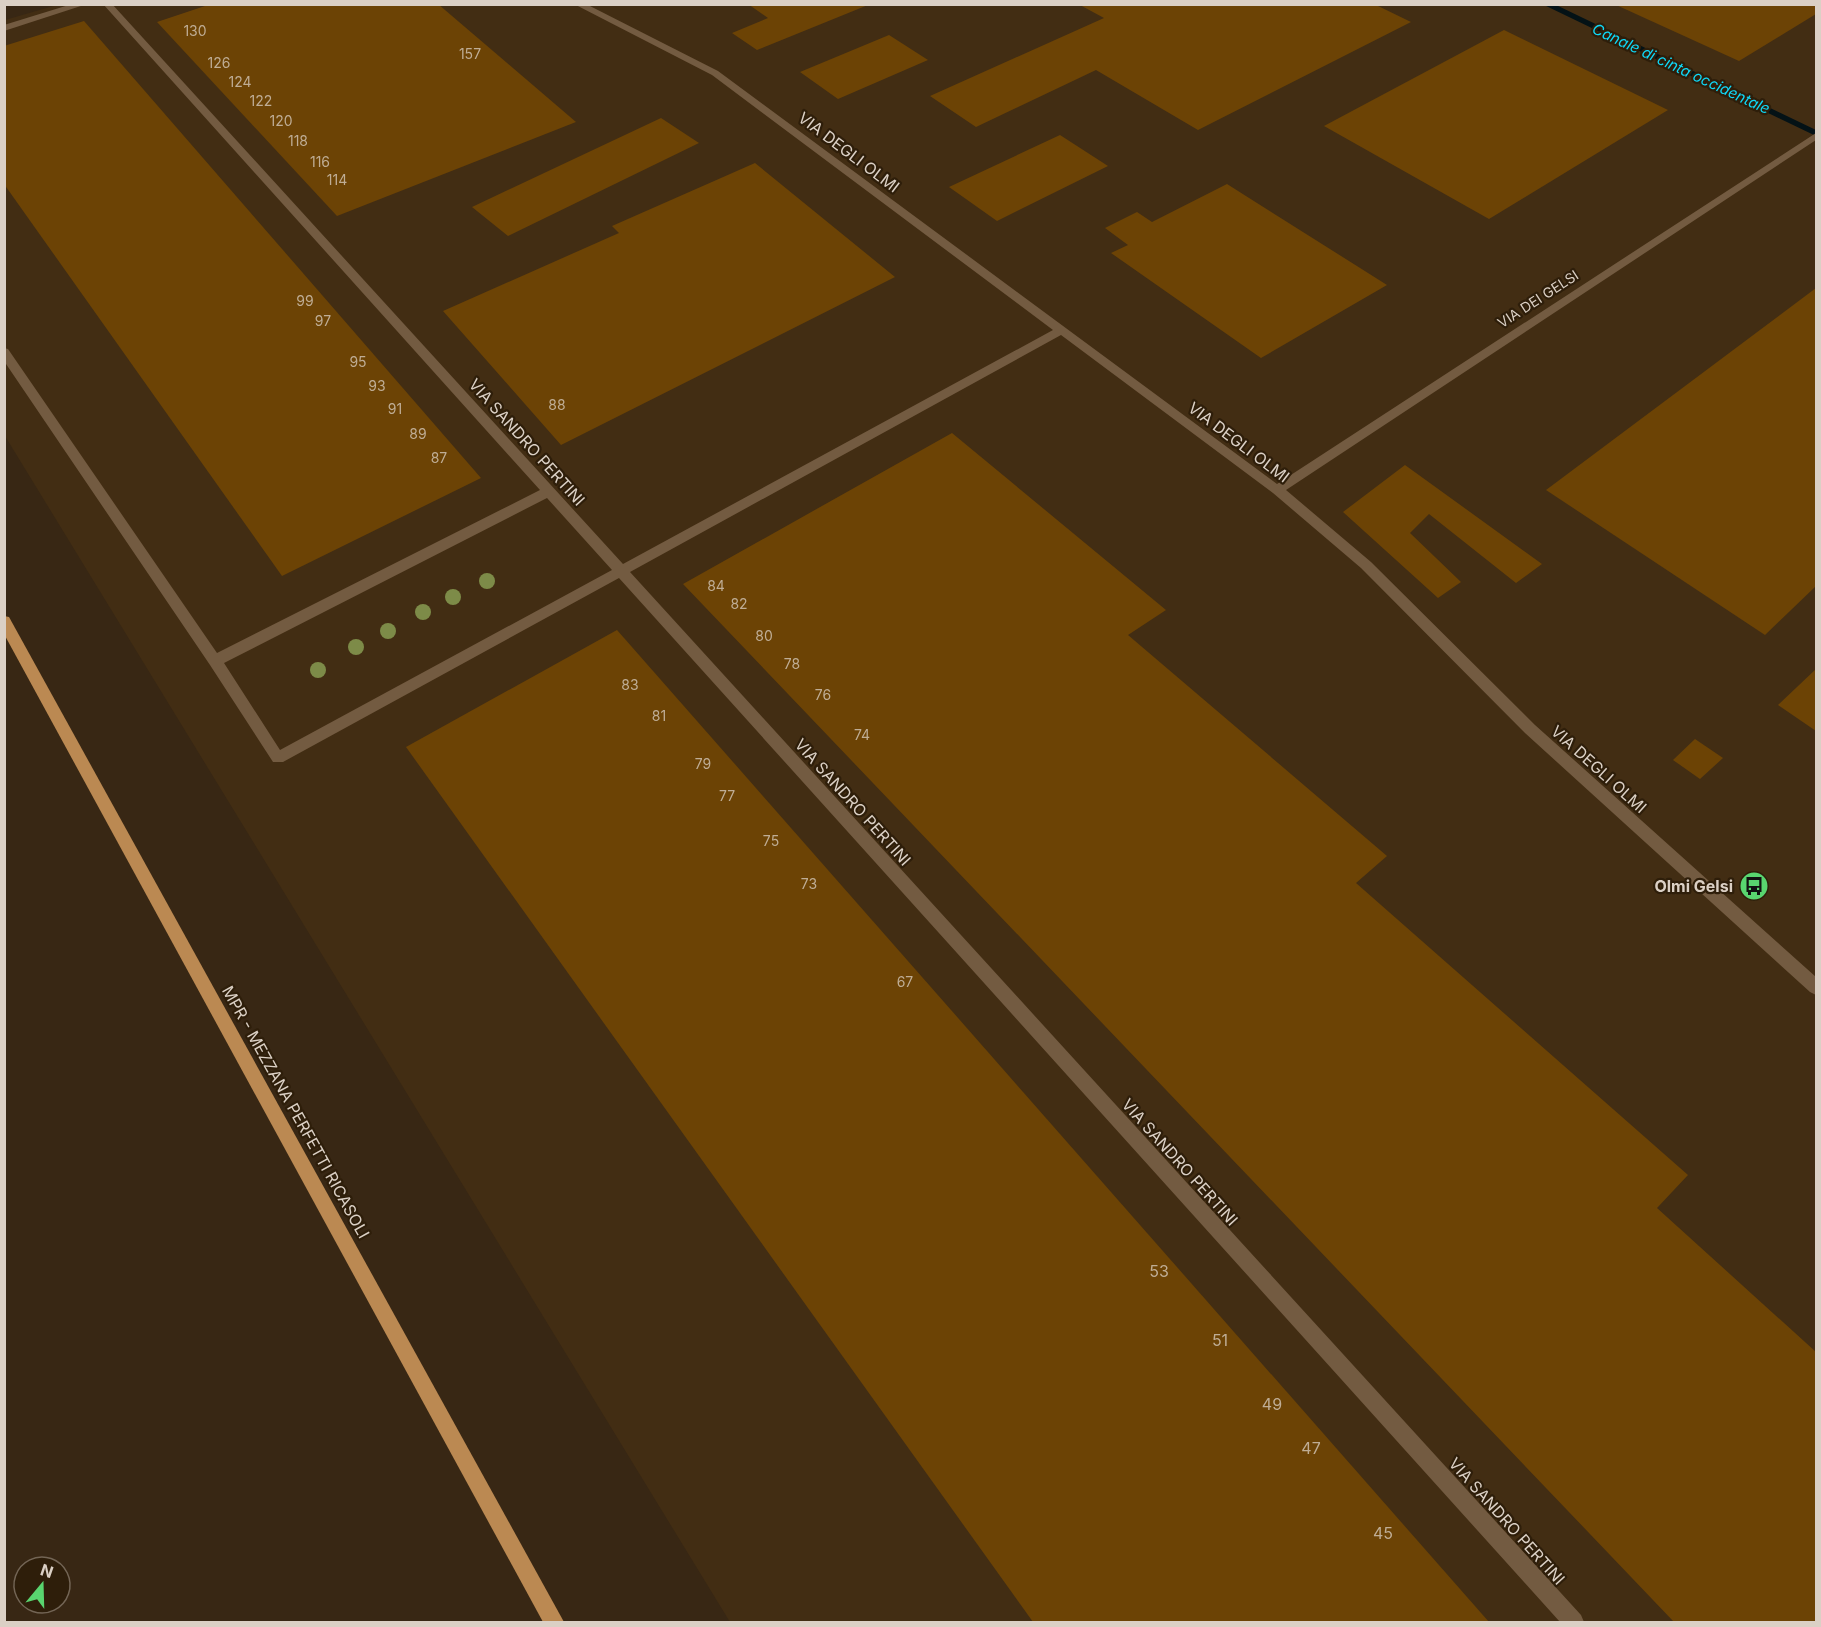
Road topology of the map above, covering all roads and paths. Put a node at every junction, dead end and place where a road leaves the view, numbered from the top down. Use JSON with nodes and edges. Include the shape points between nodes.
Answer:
{"nodes":[{"id":1,"x":83,"y":4,"type":"edge"},
{"id":2,"x":107,"y":4,"type":"edge"},
{"id":3,"x":578,"y":4,"type":"edge"},
{"id":4,"x":4,"y":28,"type":"edge"},
{"id":5,"x":1816,"y":136,"type":"edge"},
{"id":6,"x":1061,"y":330,"type":"junction"},
{"id":7,"x":4,"y":352,"type":"edge"},
{"id":8,"x":1277,"y":490,"type":"junction"},
{"id":9,"x":548,"y":492,"type":"junction"},
{"id":10,"x":620,"y":572,"type":"junction"},
{"id":11,"x":4,"y":621,"type":"edge"},
{"id":12,"x":215,"y":661,"type":"junction"},
{"id":13,"x":1816,"y":987,"type":"edge"},
{"id":14,"x":554,"y":1623,"type":"edge"},
{"id":15,"x":1574,"y":1623,"type":"edge"}],
"edges":[{"from":1,"to":4,"type":"street"},
{"from":2,"to":9,"type":"street","name":"VIA SANDRO PERTINI"},
{"from":3,"to":6,"type":"street","name":"VIA DEGLI OLMI","via":[[714,73]]},
{"from":5,"to":8,"type":"street","name":"VIA DEI GELSI"},
{"from":6,"to":8,"type":"street","name":"VIA DEGLI OLMI"},
{"from":6,"to":10,"type":"street"},
{"from":7,"to":12,"type":"street"},
{"from":8,"to":13,"type":"street","name":"VIA DEGLI OLMI","via":[[1366,565],[1530,729]]},
{"from":9,"to":10,"type":"street","name":"VIA SANDRO PERTINI"},
{"from":9,"to":12,"type":"street"},
{"from":10,"to":12,"type":"street","via":[[278,758]]},
{"from":10,"to":15,"type":"street","name":"VIA SANDRO PERTINI"},
{"from":11,"to":14,"type":"main road","name":"MPR - MEZZANA PERFETTI RICASOLI"}]}
